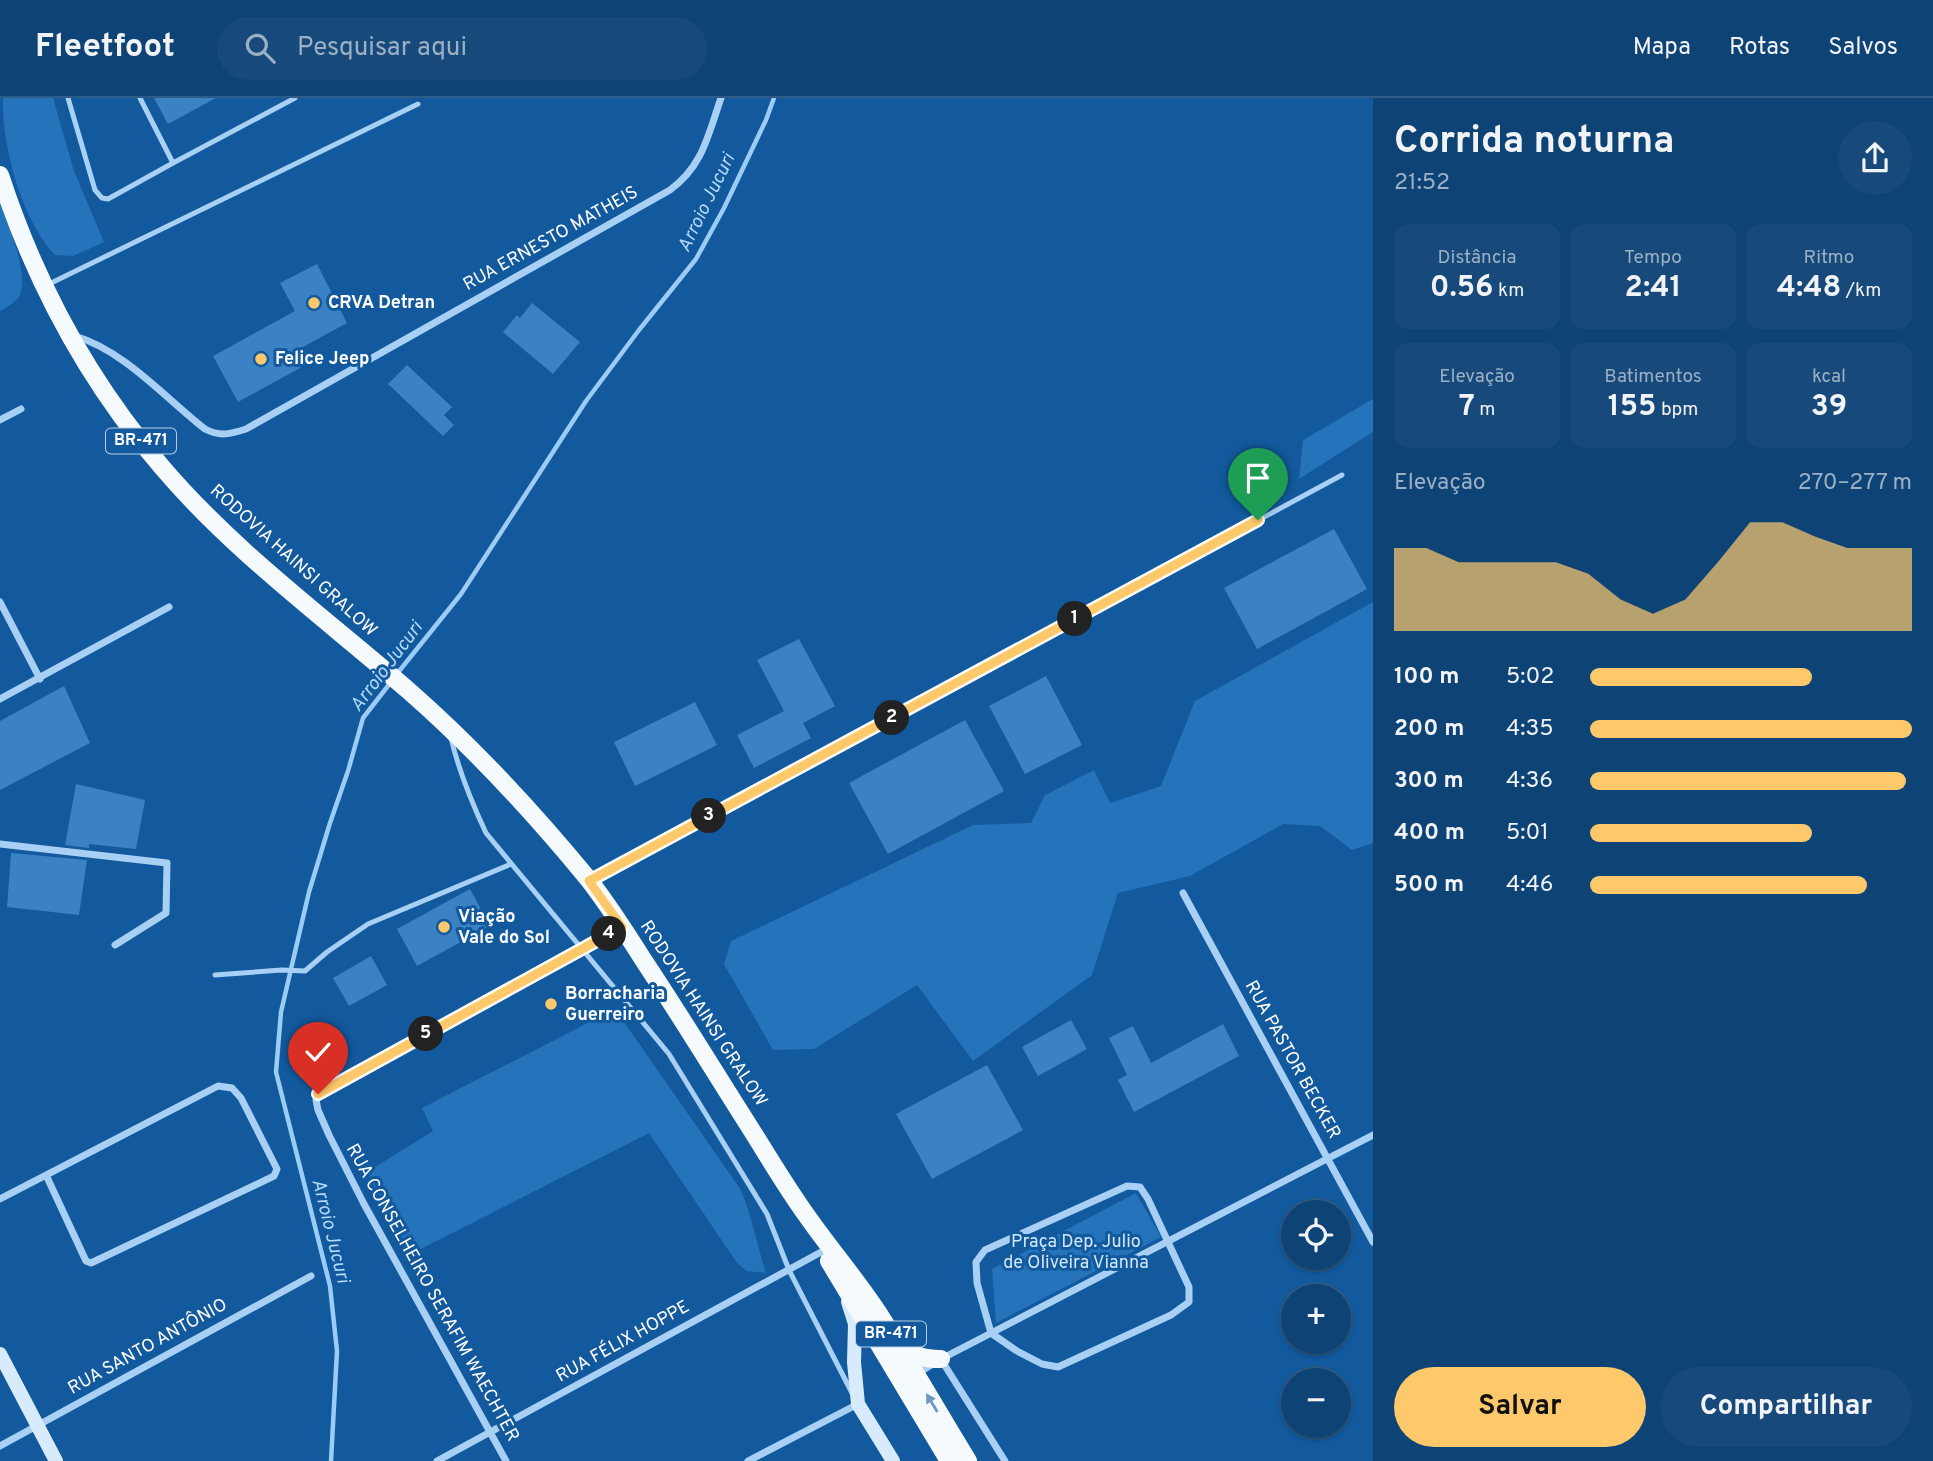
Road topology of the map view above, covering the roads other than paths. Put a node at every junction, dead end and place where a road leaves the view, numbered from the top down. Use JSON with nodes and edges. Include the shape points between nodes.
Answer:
{"nodes":[{"id":1,"x":68,"y":98,"type":"edge"},
{"id":2,"x":140,"y":98,"type":"edge"},
{"id":3,"x":295,"y":98,"type":"edge"},
{"id":4,"x":721,"y":98,"type":"edge"},
{"id":5,"x":418,"y":104,"type":"dead end"},
{"id":6,"x":173,"y":163,"type":"junction"},
{"id":7,"x":0,"y":176,"type":"edge"},
{"id":8,"x":44,"y":286,"type":"junction"},
{"id":9,"x":68,"y":333,"type":"junction"},
{"id":10,"x":21,"y":409,"type":"dead end"},
{"id":11,"x":0,"y":420,"type":"edge"},
{"id":12,"x":1342,"y":475,"type":"dead end"},
{"id":13,"x":0,"y":603,"type":"edge"},
{"id":14,"x":169,"y":607,"type":"dead end"},
{"id":15,"x":40,"y":679,"type":"junction"},
{"id":16,"x":0,"y":699,"type":"edge"},
{"id":17,"x":449,"y":728,"type":"junction"},
{"id":18,"x":0,"y":844,"type":"edge"},
{"id":19,"x":511,"y":864,"type":"junction"},
{"id":20,"x":589,"y":881,"type":"junction"},
{"id":21,"x":1183,"y":893,"type":"dead end"},
{"id":22,"x":622,"y":927,"type":"junction"},
{"id":23,"x":115,"y":945,"type":"dead end"},
{"id":24,"x":581,"y":949,"type":"junction"},
{"id":25,"x":215,"y":975,"type":"dead end"},
{"id":26,"x":1373,"y":1135,"type":"edge"},
{"id":27,"x":1328,"y":1158,"type":"junction"},
{"id":28,"x":46,"y":1175,"type":"junction"},
{"id":29,"x":0,"y":1199,"type":"edge"},
{"id":30,"x":805,"y":1214,"type":"junction"},
{"id":31,"x":1168,"y":1241,"type":"junction"},
{"id":32,"x":1373,"y":1242,"type":"edge"},
{"id":33,"x":827,"y":1257,"type":"junction"},
{"id":34,"x":789,"y":1270,"type":"junction"},
{"id":35,"x":311,"y":1276,"type":"dead end"},
{"id":36,"x":870,"y":1302,"type":"junction"},
{"id":37,"x":991,"y":1333,"type":"junction"},
{"id":38,"x":0,"y":1354,"type":"edge"},
{"id":39,"x":941,"y":1359,"type":"junction"},
{"id":40,"x":915,"y":1374,"type":"junction"},
{"id":41,"x":858,"y":1404,"type":"junction"},
{"id":42,"x":38,"y":1425,"type":"junction"},
{"id":43,"x":491,"y":1432,"type":"junction"},
{"id":44,"x":0,"y":1446,"type":"edge"},
{"id":45,"x":57,"y":1461,"type":"edge"},
{"id":46,"x":438,"y":1461,"type":"edge"},
{"id":47,"x":506,"y":1461,"type":"edge"},
{"id":48,"x":748,"y":1461,"type":"edge"},
{"id":49,"x":893,"y":1461,"type":"edge"},
{"id":50,"x":949,"y":1461,"type":"edge"},
{"id":51,"x":968,"y":1461,"type":"edge"},
{"id":52,"x":1005,"y":1461,"type":"edge"}],
"edges":[{"from":1,"to":6,"type":"lane","via":[[95,190],[102,198],[108,199]]},
{"from":2,"to":6,"type":"lane"},
{"from":3,"to":6,"type":"lane"},
{"from":4,"to":9,"type":"street","name":"RUA ERNESTO MATHEIS","via":[[697,162],[670,190],[246,429],[227,435],[212,433],[108,350]]},
{"from":5,"to":8,"type":"lane"},
{"from":7,"to":8,"type":"main road","name":"RODOVIA HAINSI GRALOW","number":"BR-471"},
{"from":8,"to":9,"type":"main road","name":"RODOVIA HAINSI GRALOW","number":"BR-471"},
{"from":9,"to":17,"type":"main road","name":"RODOVIA HAINSI GRALOW","number":"BR-471","via":[[121,414],[171,477],[232,539]]},
{"from":10,"to":11,"type":"street"},
{"from":12,"to":20,"type":"lane"},
{"from":13,"to":15,"type":"street"},
{"from":14,"to":15,"type":"street"},
{"from":15,"to":16,"type":"street"},
{"from":17,"to":19,"type":"lane","via":[[474,807],[486,833]]},
{"from":17,"to":20,"type":"main road","name":"RODOVIA HAINSI GRALOW","number":"BR-471","via":[[494,771]]},
{"from":18,"to":23,"type":"street","via":[[167,863],[166,913]]},
{"from":19,"to":24,"type":"lane"},
{"from":19,"to":25,"type":"lane","via":[[368,924],[305,971]]},
{"from":20,"to":22,"type":"main road","name":"RODOVIA HAINSI GRALOW","number":"BR-471"},
{"from":21,"to":27,"type":"street","name":"RUA PASTOR BECKER"},
{"from":22,"to":24,"type":"street"},
{"from":22,"to":30,"type":"main road","name":"RODOVIA HAINSI GRALOW","number":"BR-471"},
{"from":24,"to":34,"type":"lane","via":[[669,1054],[767,1214]]},
{"from":24,"to":43,"type":"street","name":"RUA CONSELHEIRO SERAFIM WAECHTER","via":[[318,1094],[316,1100],[364,1204]]},
{"from":26,"to":27,"type":"street"},
{"from":27,"to":31,"type":"street"},
{"from":27,"to":32,"type":"street","name":"RUA PASTOR BECKER"},
{"from":28,"to":28,"type":"street","via":[[218,1086],[232,1088],[240,1098],[277,1169],[274,1176],[91,1263],[86,1261]]},
{"from":28,"to":29,"type":"street"},
{"from":30,"to":33,"type":"main road","name":"RODOVIA HAINSI GRALOW","number":"BR-471"},
{"from":30,"to":36,"type":"main road","name":"RODOVIA HAINSI GRALOW","number":"BR-471"},
{"from":31,"to":37,"type":"street"},
{"from":31,"to":37,"type":"street","via":[[1189,1287],[1189,1302],[1171,1315],[1058,1367],[1042,1364]]},
{"from":31,"to":37,"type":"street","via":[[1140,1187],[1127,1186],[985,1250],[976,1262],[976,1283]]},
{"from":33,"to":34,"type":"street","name":"RUA FÉLIX HOPPE"},
{"from":33,"to":41,"type":"main road","via":[[855,1324]]},
{"from":33,"to":50,"type":"main road","name":"RODOVIA HAINSI GRALOW","number":"BR-471"},
{"from":34,"to":41,"type":"lane"},
{"from":34,"to":43,"type":"street","name":"RUA FÉLIX HOPPE"},
{"from":35,"to":42,"type":"street","name":"RUA SANTO ANTÔNIO"},
{"from":36,"to":39,"type":"main road","via":[[912,1354]]},
{"from":36,"to":40,"type":"main road","name":"RODOVIA HAINSI GRALOW","number":"BR-471"},
{"from":37,"to":39,"type":"street"},
{"from":38,"to":42,"type":"main road"},
{"from":39,"to":40,"type":"street"},
{"from":39,"to":52,"type":"street"},
{"from":51,"to":40,"type":"main road","name":"RODOVIA HAINSI GRALOW","number":"BR-471","one_way":true},
{"from":41,"to":48,"type":"street"},
{"from":41,"to":49,"type":"main road"},
{"from":42,"to":44,"type":"street","name":"RUA SANTO ANTÔNIO"},
{"from":42,"to":45,"type":"main road"},
{"from":43,"to":46,"type":"street","name":"RUA FÉLIX HOPPE"},
{"from":43,"to":47,"type":"street","name":"RUA CONSELHEIRO SERAFIM WAECHTER"}]}
